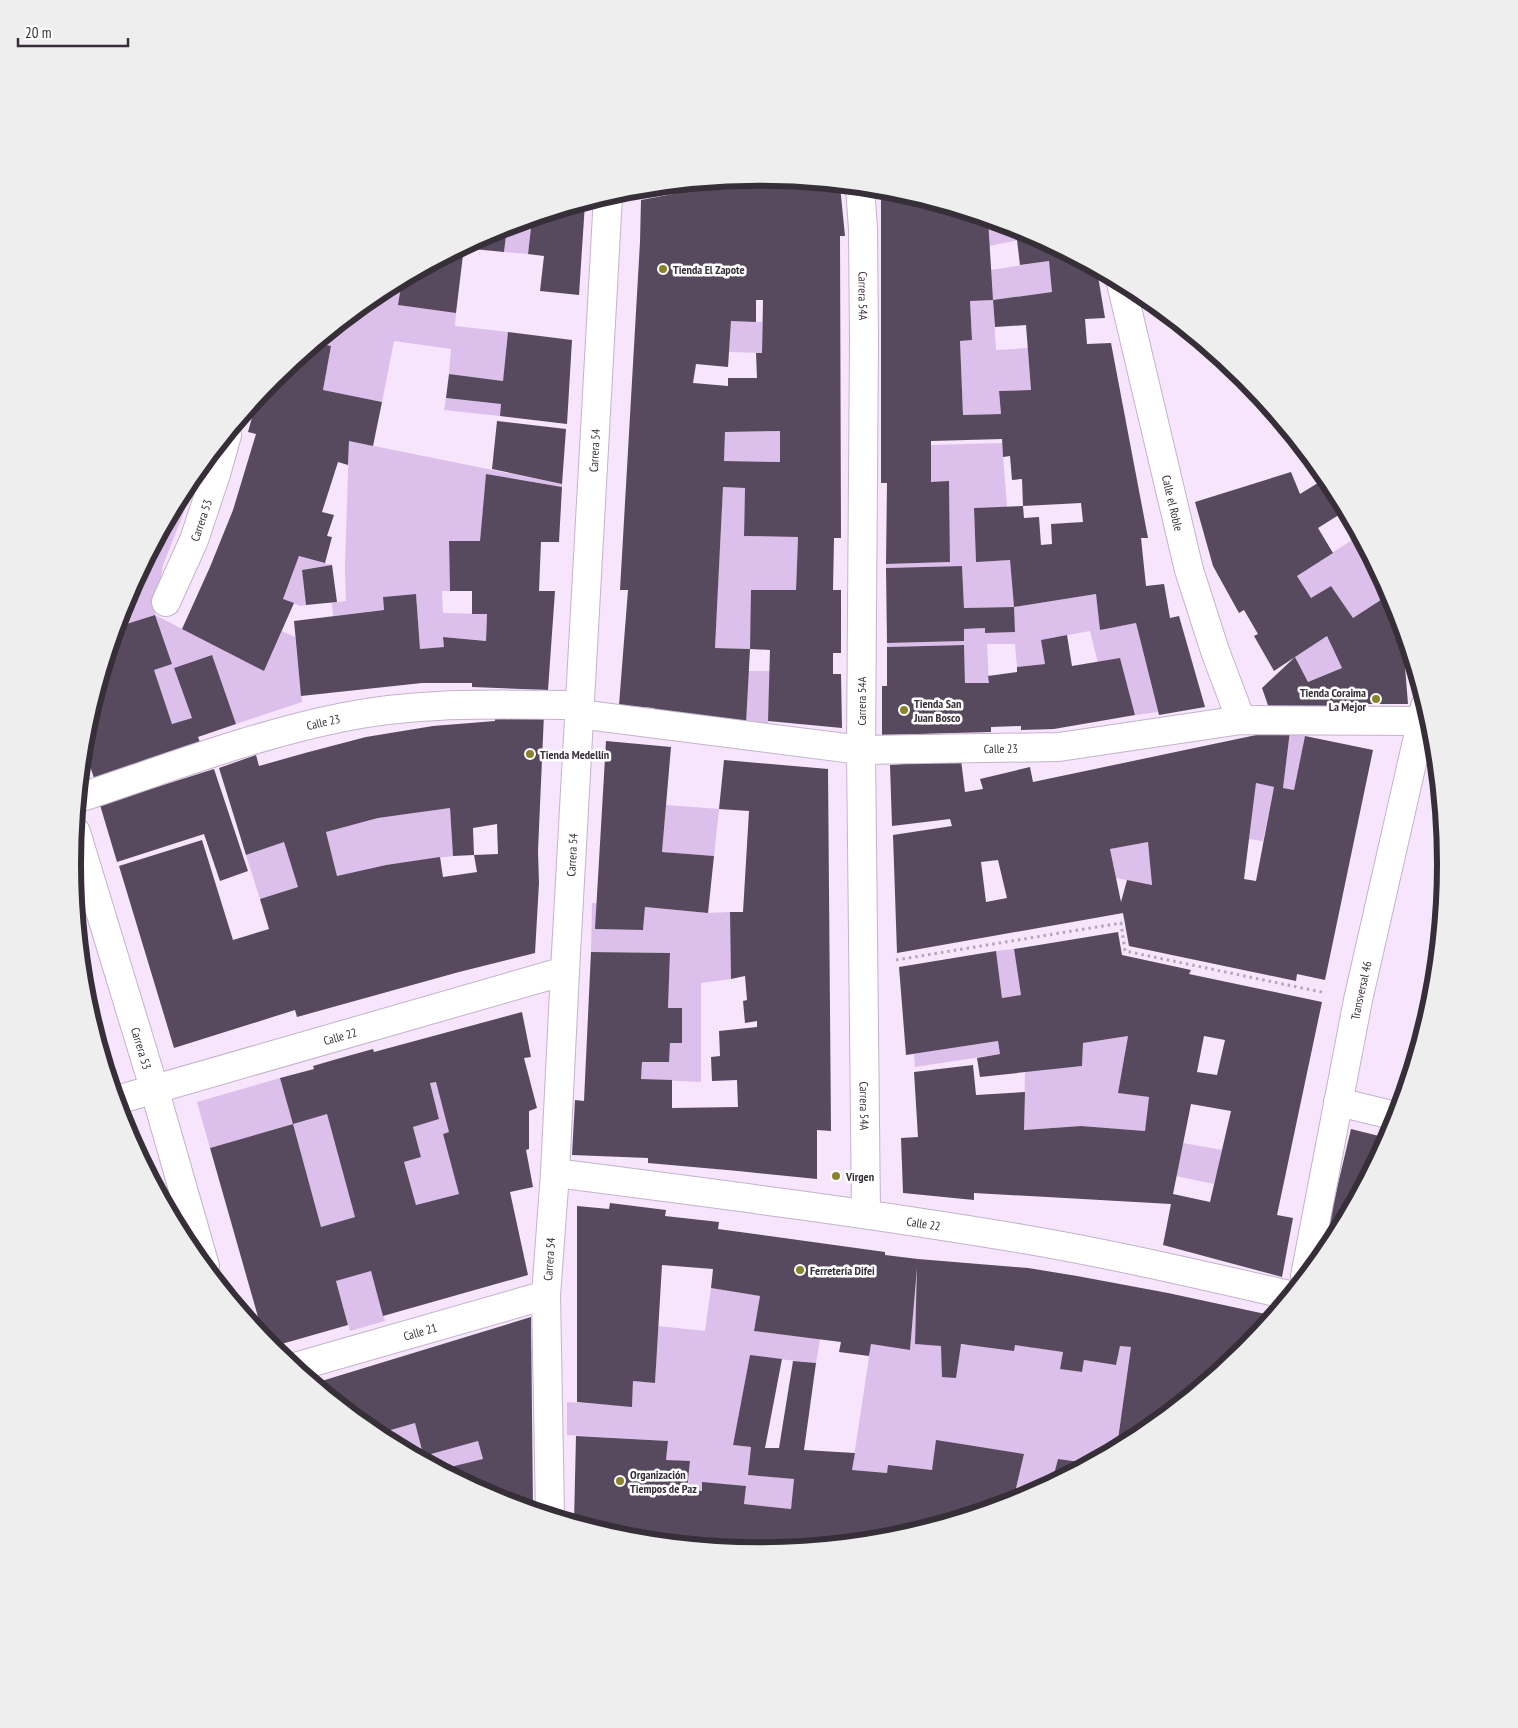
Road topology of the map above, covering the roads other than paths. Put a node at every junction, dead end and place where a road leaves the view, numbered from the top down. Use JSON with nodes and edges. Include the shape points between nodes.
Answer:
{"nodes":[{"id":1,"x":860,"y":194,"type":"edge"},
{"id":2,"x":608,"y":204,"type":"edge"},
{"id":3,"x":1122,"y":292,"type":"edge"},
{"id":4,"x":223,"y":448,"type":"edge"},
{"id":5,"x":166,"y":602,"type":"dead end"},
{"id":6,"x":579,"y":710,"type":"junction"},
{"id":7,"x":1420,"y":713,"type":"edge"},
{"id":8,"x":1241,"y":720,"type":"junction"},
{"id":9,"x":1422,"y":723,"type":"edge"},
{"id":10,"x":861,"y":750,"type":"junction"},
{"id":11,"x":85,"y":796,"type":"edge"},
{"id":12,"x":82,"y":850,"type":"edge"},
{"id":13,"x":565,"y":971,"type":"junction"},
{"id":14,"x":154,"y":1088,"type":"junction"},
{"id":15,"x":123,"y":1098,"type":"edge"},
{"id":16,"x":1338,"y":1102,"type":"junction"},
{"id":17,"x":1388,"y":1114,"type":"edge"},
{"id":18,"x":555,"y":1173,"type":"junction"},
{"id":19,"x":866,"y":1214,"type":"junction"},
{"id":20,"x":200,"y":1248,"type":"edge"},
{"id":21,"x":1308,"y":1262,"type":"edge"},
{"id":22,"x":1283,"y":1294,"type":"edge"},
{"id":23,"x":546,"y":1295,"type":"junction"},
{"id":24,"x":303,"y":1365,"type":"edge"},
{"id":25,"x":550,"y":1509,"type":"edge"}],
"edges":[{"from":1,"to":10,"type":"street","name":"Carrera 54A","via":[[864,330]]},
{"from":2,"to":6,"type":"street","name":"Carrera 54"},
{"from":3,"to":8,"type":"street","name":"Calle el Roble","via":[[1188,570]]},
{"from":4,"to":5,"type":"street","name":"Carrera 53","via":[[194,540]]},
{"from":6,"to":10,"type":"street","name":"Calle 23"},
{"from":6,"to":11,"type":"street","name":"Calle 23","via":[[432,705],[345,716],[290,729]]},
{"from":6,"to":13,"type":"street","name":"Carrera 54"},
{"from":7,"to":8,"type":"street","name":"Calle 23"},
{"from":8,"to":10,"type":"street","name":"Calle 23","via":[[1059,746]]},
{"from":9,"to":16,"type":"street","name":"Transversal 46"},
{"from":10,"to":19,"type":"street","name":"Carrera 54A"},
{"from":12,"to":14,"type":"street","name":"Carrera 53"},
{"from":13,"to":14,"type":"street","name":"Calle 22"},
{"from":13,"to":18,"type":"street","name":"Carrera 54"},
{"from":14,"to":15,"type":"street","name":"Calle 22"},
{"from":14,"to":20,"type":"street","name":"Carrera 53"},
{"from":16,"to":17,"type":"street"},
{"from":16,"to":21,"type":"street","name":"Transversal 46"},
{"from":18,"to":19,"type":"street","name":"Calle 22"},
{"from":18,"to":23,"type":"street","name":"Carrera 54"},
{"from":19,"to":22,"type":"street","name":"Calle 22","via":[[1134,1260]]},
{"from":23,"to":24,"type":"street","name":"Calle 21"},
{"from":23,"to":25,"type":"street","name":"Carrera 54"}]}
